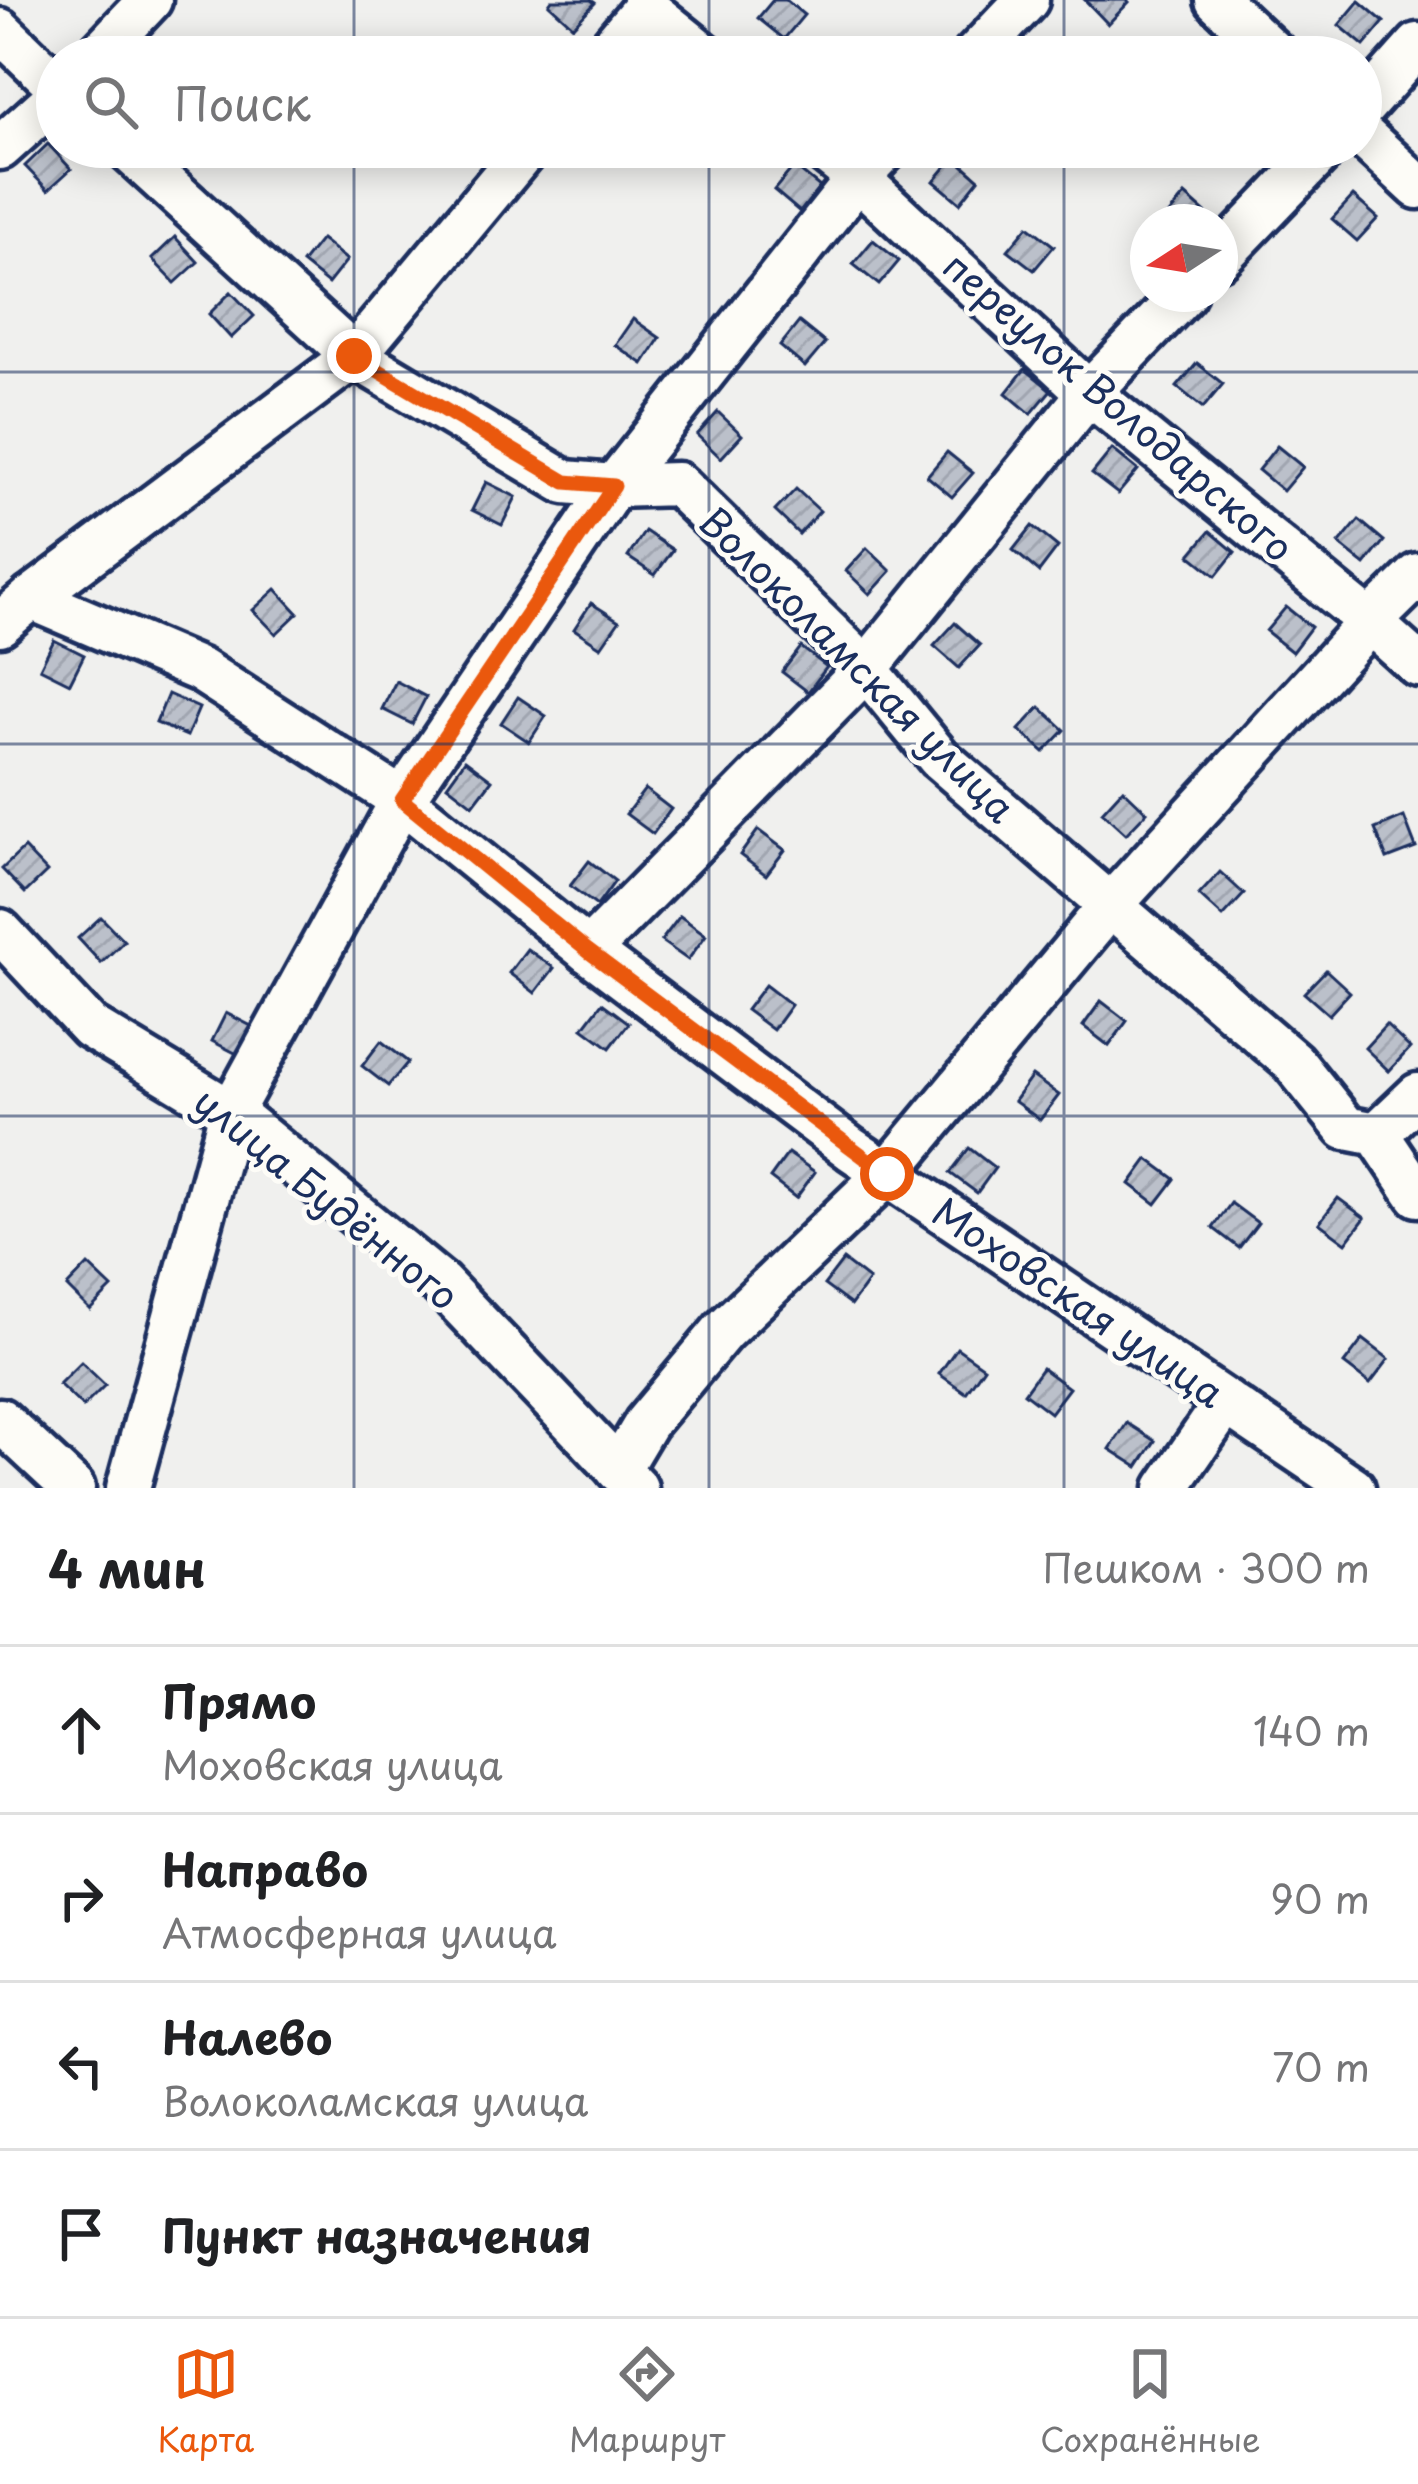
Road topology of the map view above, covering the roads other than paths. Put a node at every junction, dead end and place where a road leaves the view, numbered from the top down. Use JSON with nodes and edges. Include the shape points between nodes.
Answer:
{"nodes":[{"id":1,"x":150,"y":0,"type":"edge"},
{"id":2,"x":1027,"y":0,"type":"edge"},
{"id":3,"x":1217,"y":0,"type":"edge"},
{"id":4,"x":644,"y":4,"type":"edge"},
{"id":5,"x":0,"y":30,"type":"edge"},
{"id":6,"x":116,"y":36,"type":"edge"},
{"id":7,"x":619,"y":36,"type":"edge"},
{"id":8,"x":682,"y":36,"type":"edge"},
{"id":9,"x":993,"y":36,"type":"edge"},
{"id":10,"x":1256,"y":36,"type":"edge"},
{"id":11,"x":1418,"y":45,"type":"edge"},
{"id":12,"x":36,"y":65,"type":"edge"},
{"id":13,"x":1382,"y":86,"type":"edge"},
{"id":14,"x":36,"y":116,"type":"edge"},
{"id":15,"x":0,"y":148,"type":"edge"},
{"id":16,"x":1382,"y":154,"type":"edge"},
{"id":17,"x":148,"y":168,"type":"edge"},
{"id":18,"x":511,"y":168,"type":"edge"},
{"id":19,"x":845,"y":168,"type":"edge"},
{"id":20,"x":868,"y":168,"type":"edge"},
{"id":21,"x":1306,"y":168,"type":"edge"},
{"id":22,"x":858,"y":178,"type":"junction"},
{"id":23,"x":1418,"y":187,"type":"edge"},
{"id":24,"x":1238,"y":237,"type":"edge"},
{"id":25,"x":1167,"y":312,"type":"edge"},
{"id":26,"x":354,"y":356,"type":"junction"},
{"id":27,"x":1089,"y":393,"type":"junction"},
{"id":28,"x":614,"y":486,"type":"junction"},
{"id":29,"x":1418,"y":575,"type":"edge"},
{"id":30,"x":15,"y":611,"type":"edge"},
{"id":31,"x":1370,"y":622,"type":"junction"},
{"id":32,"x":1418,"y":665,"type":"edge"},
{"id":33,"x":866,"y":669,"type":"junction"},
{"id":34,"x":402,"y":800,"type":"junction"},
{"id":35,"x":1109,"y":907,"type":"junction"},
{"id":36,"x":0,"y":931,"type":"edge"},
{"id":37,"x":588,"y":951,"type":"junction"},
{"id":38,"x":1418,"y":1095,"type":"edge"},
{"id":39,"x":230,"y":1112,"type":"junction"},
{"id":40,"x":1377,"y":1134,"type":"junction"},
{"id":41,"x":887,"y":1174,"type":"junction"},
{"id":42,"x":1418,"y":1195,"type":"edge"},
{"id":43,"x":1226,"y":1402,"type":"junction"},
{"id":44,"x":0,"y":1420,"type":"edge"},
{"id":45,"x":627,"y":1479,"type":"edge"},
{"id":46,"x":73,"y":1488,"type":"edge"},
{"id":47,"x":128,"y":1488,"type":"edge"},
{"id":48,"x":1167,"y":1488,"type":"edge"},
{"id":49,"x":1353,"y":1488,"type":"edge"}],
"edges":[{"from":1,"to":6,"type":"street"},
{"from":2,"to":9,"type":"street"},
{"from":3,"to":10,"type":"street"},
{"from":4,"to":7,"type":"street"},
{"from":4,"to":8,"type":"street"},
{"from":5,"to":12,"type":"street"},
{"from":11,"to":13,"type":"street"},
{"from":14,"to":15,"type":"street"},
{"from":16,"to":23,"type":"street"},
{"from":17,"to":26,"type":"street","name":"Волоколамская улица"},
{"from":18,"to":26,"type":"street"},
{"from":19,"to":22,"type":"street","name":"переулок Володарского"},
{"from":20,"to":22,"type":"street"},
{"from":21,"to":24,"type":"street"},
{"from":22,"to":27,"type":"street","name":"переулок Володарского"},
{"from":22,"to":28,"type":"street"},
{"from":25,"to":27,"type":"street"},
{"from":26,"to":28,"type":"street","name":"Волоколамская улица","via":[[566,482]]},
{"from":26,"to":30,"type":"street"},
{"from":27,"to":31,"type":"street","name":"переулок Володарского"},
{"from":27,"to":33,"type":"street"},
{"from":28,"to":33,"type":"street","name":"Волоколамская улица","via":[[677,484]]},
{"from":28,"to":34,"type":"street"},
{"from":29,"to":31,"type":"street"},
{"from":30,"to":34,"type":"street","name":"Моховская улица","via":[[200,670]]},
{"from":31,"to":32,"type":"street","name":"переулок Володарского"},
{"from":31,"to":35,"type":"street"},
{"from":33,"to":35,"type":"street","name":"Волоколамская улица","via":[[939,758]]},
{"from":33,"to":37,"type":"street"},
{"from":34,"to":37,"type":"street","name":"Моховская улица"},
{"from":34,"to":39,"type":"street"},
{"from":35,"to":40,"type":"street","name":"Волоколамская улица","via":[[1293,1062],[1346,1128]]},
{"from":35,"to":41,"type":"street"},
{"from":36,"to":39,"type":"street","name":"улица Будённого","via":[[90,1027]]},
{"from":37,"to":41,"type":"street","name":"Моховская улица"},
{"from":38,"to":40,"type":"street"},
{"from":39,"to":45,"type":"street","name":"улица Будённого","via":[[440,1284]]},
{"from":39,"to":47,"type":"street"},
{"from":40,"to":42,"type":"street","name":"Волоколамская улица"},
{"from":41,"to":43,"type":"street","name":"Моховская улица"},
{"from":41,"to":45,"type":"street","via":[[723,1331],[646,1423]]},
{"from":43,"to":48,"type":"street"},
{"from":43,"to":49,"type":"street","name":"Моховская улица"},
{"from":44,"to":46,"type":"street"}]}
